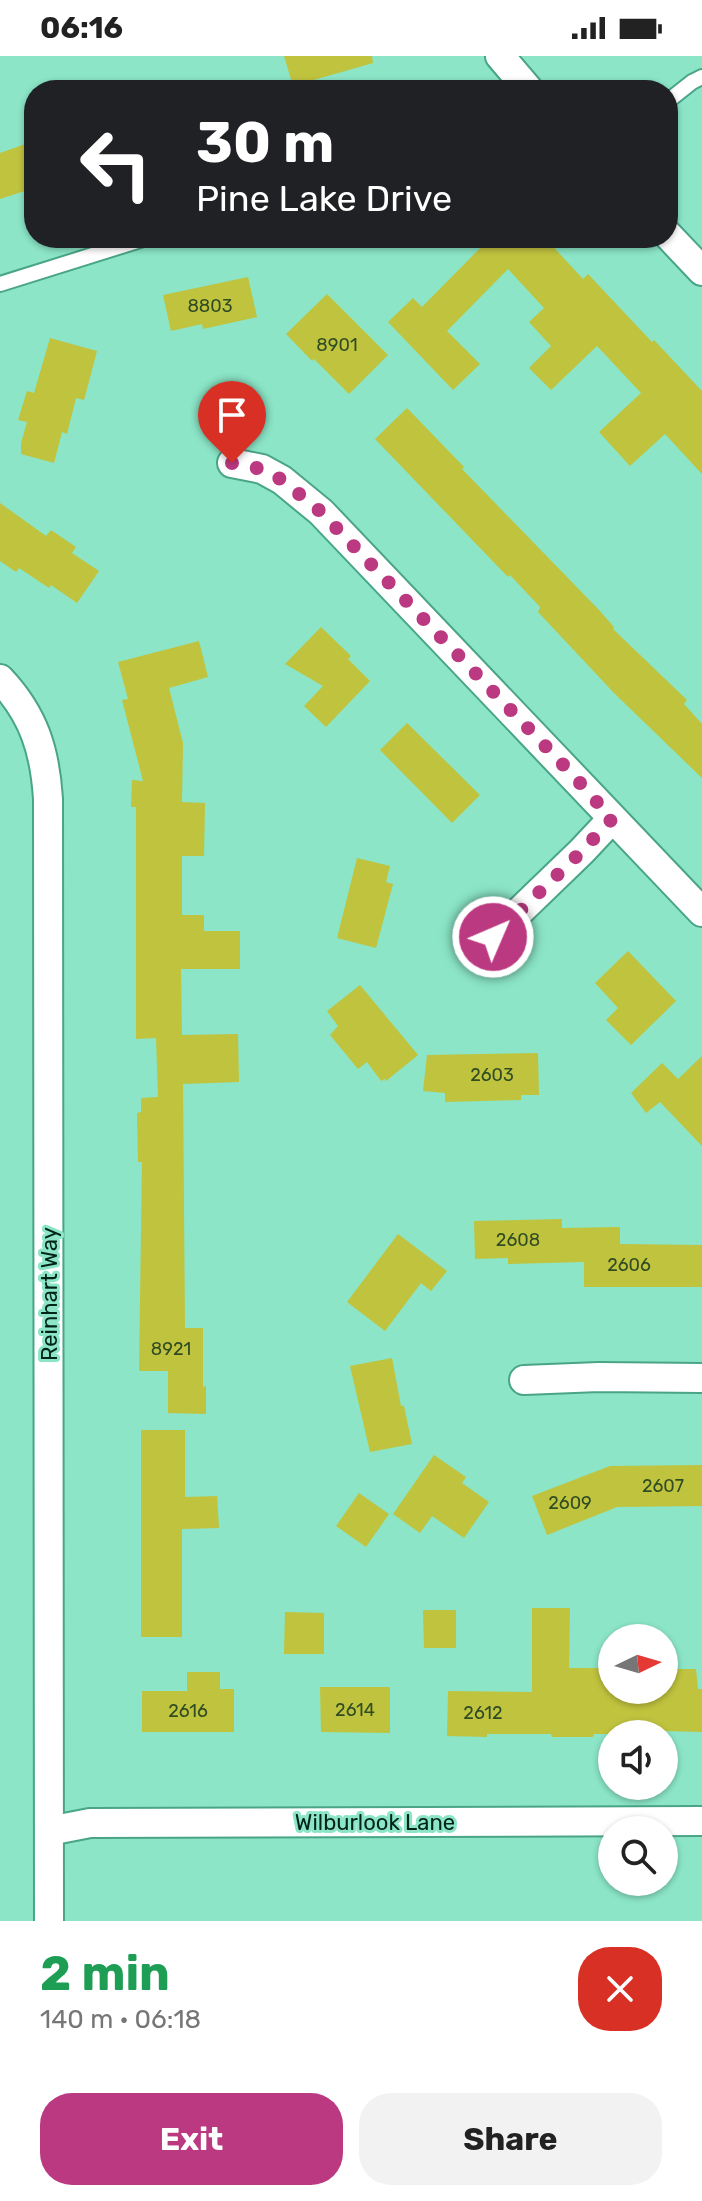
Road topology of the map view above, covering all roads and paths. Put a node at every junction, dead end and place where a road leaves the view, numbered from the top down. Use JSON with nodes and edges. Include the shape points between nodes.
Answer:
{"nodes":[{"id":1,"x":500,"y":56,"type":"edge"},
{"id":2,"x":702,"y":77,"type":"edge"},
{"id":3,"x":520,"y":80,"type":"edge"},
{"id":4,"x":678,"y":93,"type":"edge"},
{"id":5,"x":678,"y":246,"type":"edge"},
{"id":6,"x":115,"y":248,"type":"edge"},
{"id":7,"x":702,"y":271,"type":"edge"},
{"id":8,"x":0,"y":284,"type":"edge"},
{"id":9,"x":232,"y":463,"type":"dead end"},
{"id":10,"x":0,"y":679,"type":"edge"},
{"id":11,"x":612,"y":819,"type":"junction"},
{"id":12,"x":702,"y":912,"type":"edge"},
{"id":13,"x":493,"y":937,"type":"dead end"},
{"id":14,"x":702,"y":1378,"type":"edge"},
{"id":15,"x":524,"y":1380,"type":"dead end"},
{"id":16,"x":702,"y":1821,"type":"edge"},
{"id":17,"x":49,"y":1831,"type":"junction"},
{"id":18,"x":49,"y":1921,"type":"edge"}],
"edges":[{"from":1,"to":3,"type":"street"},
{"from":2,"to":4,"type":"lane"},
{"from":5,"to":7,"type":"street"},
{"from":6,"to":8,"type":"lane"},
{"from":9,"to":11,"type":"street","via":[[272,474],[321,512]]},
{"from":10,"to":17,"type":"street","name":"Reinhart Way","via":[[27,713],[47,772]]},
{"from":11,"to":12,"type":"street"},
{"from":11,"to":13,"type":"street"},
{"from":14,"to":15,"type":"street"},
{"from":16,"to":17,"type":"street","name":"Wilburlook Lane","via":[[90,1823]]},
{"from":17,"to":18,"type":"street","name":"Reinhart Way"}]}
